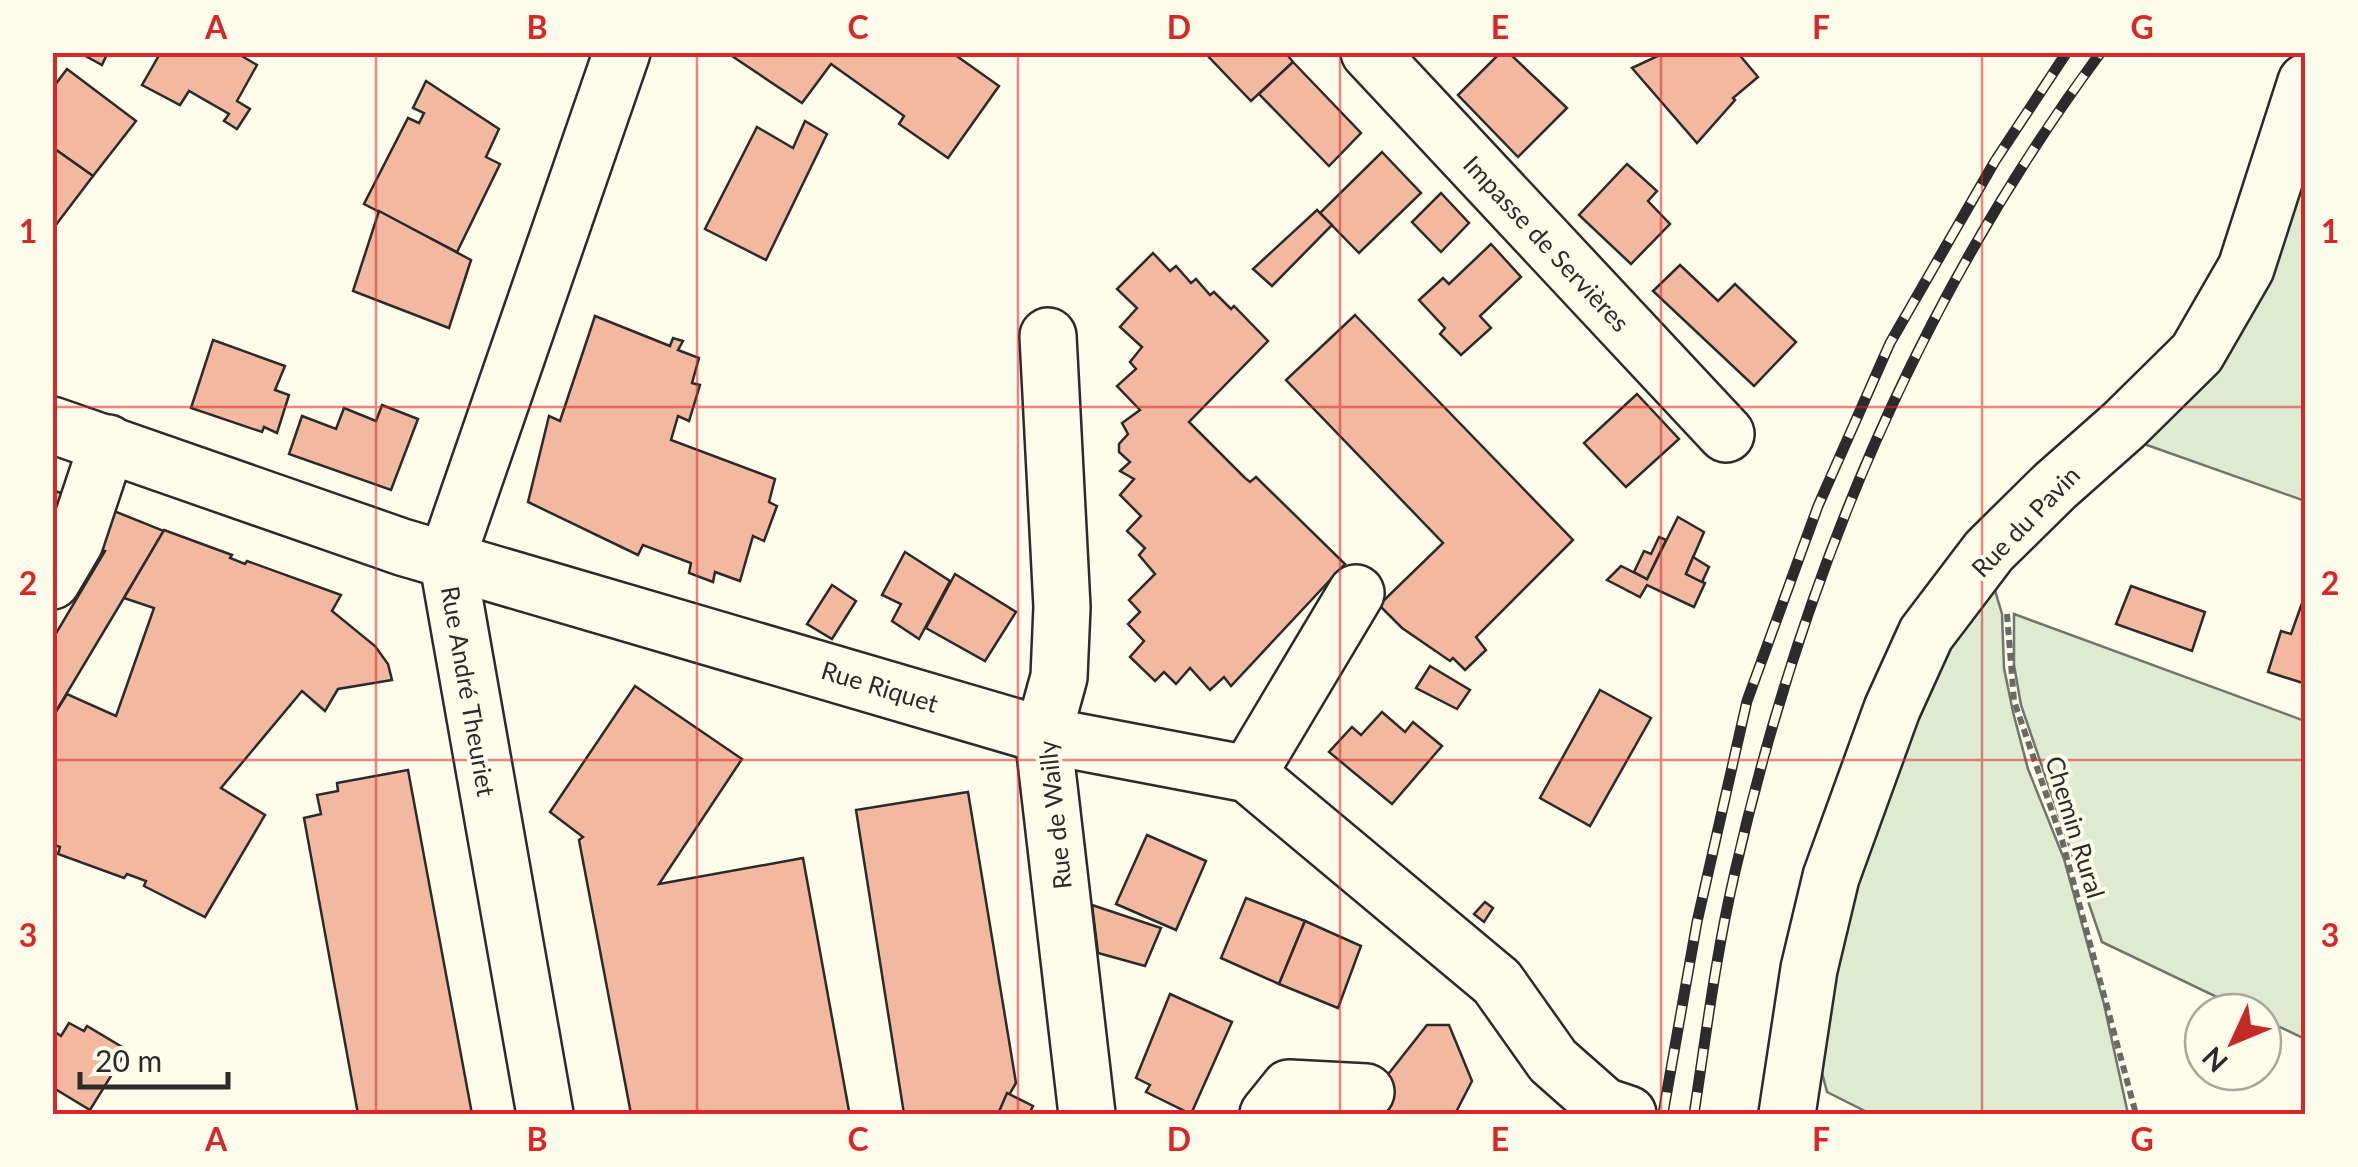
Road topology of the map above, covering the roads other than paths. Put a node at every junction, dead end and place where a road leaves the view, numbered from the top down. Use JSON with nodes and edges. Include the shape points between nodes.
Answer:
{"nodes":[{"id":1,"x":622,"y":52,"type":"edge"},
{"id":2,"x":1368,"y":52,"type":"edge"},
{"id":3,"x":2306,"y":82,"type":"edge"},
{"id":4,"x":1048,"y":336,"type":"dead end"},
{"id":5,"x":52,"y":425,"type":"edge"},
{"id":6,"x":1726,"y":434,"type":"dead end"},
{"id":7,"x":108,"y":443,"type":"junction"},
{"id":8,"x":447,"y":558,"type":"junction"},
{"id":9,"x":52,"y":581,"type":"edge"},
{"id":10,"x":1356,"y":593,"type":"dead end"},
{"id":11,"x":1043,"y":734,"type":"junction"},
{"id":12,"x":1248,"y":774,"type":"junction"},
{"id":13,"x":1366,"y":1092,"type":"dead end"},
{"id":14,"x":1616,"y":1110,"type":"edge"},
{"id":15,"x":545,"y":1114,"type":"edge"},
{"id":16,"x":1087,"y":1114,"type":"edge"},
{"id":17,"x":1268,"y":1114,"type":"edge"},
{"id":18,"x":1787,"y":1114,"type":"edge"}],
"edges":[{"from":1,"to":8,"type":"street","name":"Rue André Theuriet"},
{"from":2,"to":6,"type":"street","name":"Impasse de Servières"},
{"from":3,"to":18,"type":"street","name":"Rue du Pavin","via":[[2246,268],[2197,353],[1989,550],[1926,634],[1832,877],[1809,969]]},
{"from":4,"to":11,"type":"street","name":"Rue de Wailly","via":[[1062,607],[1059,677]]},
{"from":5,"to":7,"type":"street","name":"Rue Riquet"},
{"from":7,"to":8,"type":"street","name":"Rue Riquet"},
{"from":7,"to":9,"type":"street","via":[[76,542]]},
{"from":8,"to":11,"type":"street","name":"Rue Riquet"},
{"from":8,"to":15,"type":"street","name":"Rue André Theuriet"},
{"from":10,"to":12,"type":"street"},
{"from":11,"to":12,"type":"street","name":"Rue Riquet"},
{"from":11,"to":16,"type":"street","name":"Rue de Wailly"},
{"from":12,"to":14,"type":"street","name":"Rue Riquet","via":[[1497,982],[1553,1062]]},
{"from":13,"to":17,"type":"street","via":[[1290,1088]]}]}
